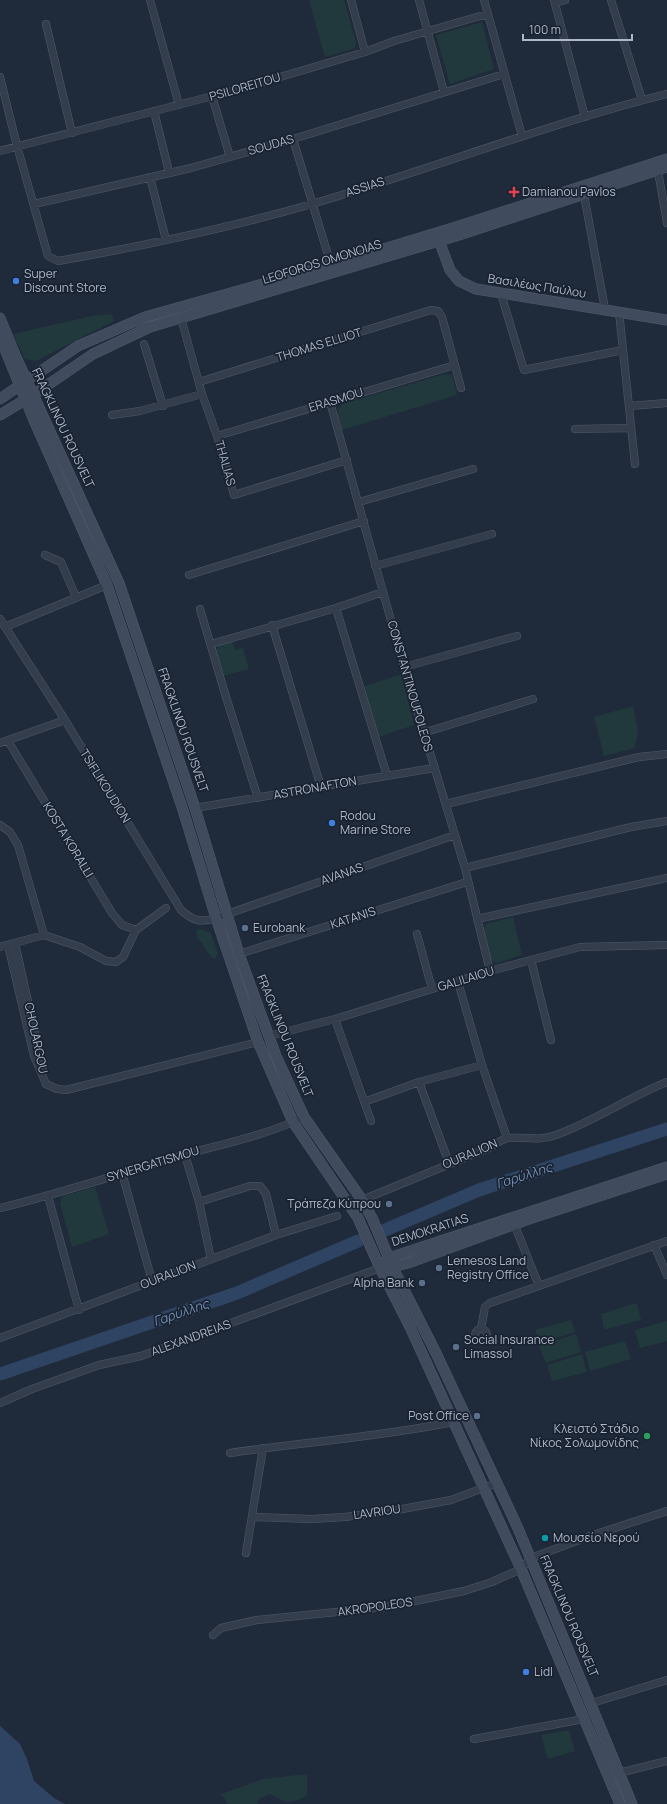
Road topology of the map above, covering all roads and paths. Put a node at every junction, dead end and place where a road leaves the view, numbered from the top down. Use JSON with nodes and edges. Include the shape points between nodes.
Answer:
{"nodes":[{"id":1,"x":150,"y":0,"type":"edge"},
{"id":2,"x":351,"y":0,"type":"edge"},
{"id":3,"x":419,"y":0,"type":"edge"},
{"id":4,"x":484,"y":0,"type":"edge"},
{"id":5,"x":565,"y":0,"type":"edge"},
{"id":6,"x":611,"y":0,"type":"edge"},
{"id":7,"x":555,"y":2,"type":"edge"},
{"id":8,"x":488,"y":15,"type":"junction"},
{"id":9,"x":46,"y":24,"type":"dead end"},
{"id":10,"x":428,"y":31,"type":"junction"},
{"id":11,"x":365,"y":52,"type":"junction"},
{"id":12,"x":504,"y":74,"type":"junction"},
{"id":13,"x":0,"y":77,"type":"edge"},
{"id":14,"x":444,"y":92,"type":"junction"},
{"id":15,"x":667,"y":94,"type":"edge"},
{"id":16,"x":212,"y":96,"type":"junction"},
{"id":17,"x":642,"y":100,"type":"junction"},
{"id":18,"x":179,"y":105,"type":"junction"},
{"id":19,"x":154,"y":111,"type":"junction"},
{"id":20,"x":585,"y":117,"type":"junction"},
{"id":21,"x":72,"y":133,"type":"junction"},
{"id":22,"x":522,"y":136,"type":"junction"},
{"id":23,"x":293,"y":139,"type":"junction"},
{"id":24,"x":17,"y":146,"type":"junction"},
{"id":25,"x":0,"y":152,"type":"edge"},
{"id":26,"x":230,"y":157,"type":"junction"},
{"id":27,"x":667,"y":159,"type":"edge"},
{"id":28,"x":662,"y":169,"type":"edge"},
{"id":29,"x":169,"y":172,"type":"junction"},
{"id":30,"x":150,"y":177,"type":"junction"},
{"id":31,"x":584,"y":195,"type":"junction"},
{"id":32,"x":34,"y":204,"type":"junction"},
{"id":33,"x":312,"y":204,"type":"junction"},
{"id":34,"x":667,"y":223,"type":"edge"},
{"id":35,"x":438,"y":237,"type":"junction"},
{"id":36,"x":166,"y":240,"type":"junction"},
{"id":37,"x":331,"y":265,"type":"junction"},
{"id":38,"x":501,"y":294,"type":"junction"},
{"id":39,"x":605,"y":309,"type":"junction"},
{"id":40,"x":619,"y":312,"type":"junction"},
{"id":41,"x":0,"y":318,"type":"edge"},
{"id":42,"x":181,"y":318,"type":"junction"},
{"id":43,"x":667,"y":320,"type":"edge"},
{"id":44,"x":0,"y":337,"type":"edge"},
{"id":45,"x":144,"y":344,"type":"dead end"},
{"id":46,"x":623,"y":350,"type":"junction"},
{"id":47,"x":455,"y":365,"type":"junction"},
{"id":48,"x":199,"y":382,"type":"junction"},
{"id":49,"x":23,"y":384,"type":"junction"},
{"id":50,"x":461,"y":388,"type":"dead end"},
{"id":51,"x":202,"y":394,"type":"junction"},
{"id":52,"x":29,"y":398,"type":"junction"},
{"id":53,"x":0,"y":399,"type":"edge"},
{"id":54,"x":330,"y":402,"type":"junction"},
{"id":55,"x":667,"y":403,"type":"edge"},
{"id":56,"x":163,"y":406,"type":"junction"},
{"id":57,"x":629,"y":406,"type":"junction"},
{"id":58,"x":0,"y":415,"type":"edge"},
{"id":59,"x":112,"y":415,"type":"dead end"},
{"id":60,"x":631,"y":428,"type":"junction"},
{"id":61,"x":574,"y":429,"type":"dead end"},
{"id":62,"x":217,"y":436,"type":"junction"},
{"id":63,"x":347,"y":460,"type":"junction"},
{"id":64,"x":635,"y":464,"type":"dead end"},
{"id":65,"x":473,"y":469,"type":"dead end"},
{"id":66,"x":359,"y":502,"type":"junction"},
{"id":67,"x":364,"y":521,"type":"junction"},
{"id":68,"x":492,"y":534,"type":"dead end"},
{"id":69,"x":45,"y":555,"type":"dead end"},
{"id":70,"x":375,"y":566,"type":"junction"},
{"id":71,"x":189,"y":575,"type":"dead end"},
{"id":72,"x":107,"y":585,"type":"junction"},
{"id":73,"x":383,"y":592,"type":"junction"},
{"id":74,"x":76,"y":597,"type":"junction"},
{"id":75,"x":336,"y":608,"type":"junction"},
{"id":76,"x":200,"y":609,"type":"dead end"},
{"id":77,"x":0,"y":619,"type":"edge"},
{"id":78,"x":272,"y":625,"type":"junction"},
{"id":79,"x":5,"y":627,"type":"junction"},
{"id":80,"x":517,"y":636,"type":"dead end"},
{"id":81,"x":211,"y":644,"type":"junction"},
{"id":82,"x":404,"y":667,"type":"junction"},
{"id":83,"x":532,"y":699,"type":"dead end"},
{"id":84,"x":65,"y":720,"type":"junction"},
{"id":85,"x":423,"y":733,"type":"junction"},
{"id":86,"x":4,"y":742,"type":"edge"},
{"id":87,"x":667,"y":754,"type":"edge"},
{"id":88,"x":434,"y":768,"type":"junction"},
{"id":89,"x":387,"y":776,"type":"junction"},
{"id":90,"x":321,"y":787,"type":"junction"},
{"id":91,"x":258,"y":798,"type":"junction"},
{"id":92,"x":446,"y":804,"type":"junction"},
{"id":93,"x":195,"y":808,"type":"junction"},
{"id":94,"x":667,"y":821,"type":"edge"},
{"id":95,"x":0,"y":825,"type":"edge"},
{"id":96,"x":455,"y":835,"type":"junction"},
{"id":97,"x":465,"y":868,"type":"junction"},
{"id":98,"x":667,"y":878,"type":"edge"},
{"id":99,"x":467,"y":882,"type":"junction"},
{"id":100,"x":166,"y":908,"type":"dead end"},
{"id":101,"x":228,"y":913,"type":"junction"},
{"id":102,"x":216,"y":918,"type":"junction"},
{"id":103,"x":477,"y":919,"type":"junction"},
{"id":104,"x":136,"y":930,"type":"junction"},
{"id":105,"x":417,"y":934,"type":"dead end"},
{"id":106,"x":44,"y":935,"type":"junction"},
{"id":107,"x":15,"y":943,"type":"junction"},
{"id":108,"x":8,"y":945,"type":"junction"},
{"id":109,"x":667,"y":945,"type":"edge"},
{"id":110,"x":0,"y":947,"type":"edge"},
{"id":111,"x":239,"y":954,"type":"junction"},
{"id":112,"x":531,"y":960,"type":"junction"},
{"id":113,"x":490,"y":971,"type":"junction"},
{"id":114,"x":458,"y":982,"type":"junction"},
{"id":115,"x":432,"y":989,"type":"junction"},
{"id":116,"x":335,"y":1018,"type":"junction"},
{"id":117,"x":269,"y":1036,"type":"junction"},
{"id":118,"x":551,"y":1040,"type":"dead end"},
{"id":119,"x":258,"y":1042,"type":"junction"},
{"id":120,"x":482,"y":1065,"type":"junction"},
{"id":121,"x":419,"y":1082,"type":"junction"},
{"id":122,"x":667,"y":1082,"type":"edge"},
{"id":123,"x":46,"y":1084,"type":"junction"},
{"id":124,"x":364,"y":1102,"type":"junction"},
{"id":125,"x":304,"y":1117,"type":"junction"},
{"id":126,"x":371,"y":1121,"type":"dead end"},
{"id":127,"x":293,"y":1122,"type":"junction"},
{"id":128,"x":506,"y":1138,"type":"junction"},
{"id":129,"x":185,"y":1155,"type":"junction"},
{"id":130,"x":449,"y":1163,"type":"junction"},
{"id":131,"x":667,"y":1167,"type":"edge"},
{"id":132,"x":122,"y":1173,"type":"junction"},
{"id":133,"x":667,"y":1174,"type":"edge"},
{"id":134,"x":48,"y":1196,"type":"junction"},
{"id":135,"x":362,"y":1200,"type":"junction"},
{"id":136,"x":199,"y":1202,"type":"junction"},
{"id":137,"x":0,"y":1208,"type":"edge"},
{"id":138,"x":337,"y":1216,"type":"dead end"},
{"id":139,"x":512,"y":1221,"type":"junction"},
{"id":140,"x":276,"y":1235,"type":"junction"},
{"id":141,"x":667,"y":1241,"type":"edge"},
{"id":142,"x":654,"y":1245,"type":"junction"},
{"id":143,"x":389,"y":1258,"type":"junction"},
{"id":144,"x":211,"y":1259,"type":"junction"},
{"id":145,"x":380,"y":1268,"type":"junction"},
{"id":146,"x":393,"y":1268,"type":"junction"},
{"id":147,"x":667,"y":1275,"type":"edge"},
{"id":148,"x":152,"y":1281,"type":"junction"},
{"id":149,"x":539,"y":1286,"type":"junction"},
{"id":150,"x":79,"y":1310,"type":"junction"},
{"id":151,"x":481,"y":1329,"type":"dead end"},
{"id":152,"x":0,"y":1338,"type":"edge"},
{"id":153,"x":0,"y":1403,"type":"edge"},
{"id":154,"x":454,"y":1422,"type":"junction"},
{"id":155,"x":263,"y":1448,"type":"junction"},
{"id":156,"x":230,"y":1453,"type":"dead end"},
{"id":157,"x":497,"y":1483,"type":"junction"},
{"id":158,"x":485,"y":1488,"type":"junction"},
{"id":159,"x":667,"y":1511,"type":"edge"},
{"id":160,"x":253,"y":1517,"type":"junction"},
{"id":161,"x":246,"y":1553,"type":"dead end"},
{"id":162,"x":531,"y":1558,"type":"junction"},
{"id":163,"x":521,"y":1569,"type":"junction"},
{"id":164,"x":213,"y":1635,"type":"dead end"},
{"id":165,"x":667,"y":1680,"type":"edge"},
{"id":166,"x":592,"y":1703,"type":"junction"},
{"id":167,"x":584,"y":1719,"type":"junction"},
{"id":168,"x":474,"y":1739,"type":"dead end"},
{"id":169,"x":667,"y":1761,"type":"edge"},
{"id":170,"x":619,"y":1773,"type":"junction"},
{"id":171,"x":620,"y":1804,"type":"edge"},
{"id":172,"x":632,"y":1804,"type":"edge"}],
"edges":[{"from":1,"to":18,"type":"street"},
{"from":2,"to":11,"type":"street"},
{"from":3,"to":10,"type":"street"},
{"from":4,"to":8,"type":"street"},
{"from":5,"to":7,"type":"street"},
{"from":6,"to":17,"type":"street"},
{"from":7,"to":20,"type":"street"},
{"from":8,"to":10,"type":"street","name":"PSILOREITOU"},
{"from":8,"to":12,"type":"street"},
{"from":9,"to":21,"type":"street"},
{"from":10,"to":11,"type":"street","name":"PSILOREITOU"},
{"from":10,"to":14,"type":"street"},
{"from":11,"to":16,"type":"street","name":"PSILOREITOU"},
{"from":12,"to":14,"type":"street","name":"SOUDAS"},
{"from":12,"to":22,"type":"street"},
{"from":13,"to":24,"type":"street"},
{"from":14,"to":23,"type":"street","name":"SOUDAS"},
{"from":15,"to":17,"type":"street","name":"ASSIAS"},
{"from":16,"to":18,"type":"street","name":"PSILOREITOU"},
{"from":16,"to":26,"type":"street"},
{"from":17,"to":20,"type":"street","name":"ASSIAS"},
{"from":18,"to":19,"type":"street","name":"PSILOREITOU"},
{"from":19,"to":21,"type":"street","name":"PSILOREITOU"},
{"from":19,"to":29,"type":"street"},
{"from":20,"to":22,"type":"street","name":"ASSIAS"},
{"from":21,"to":24,"type":"street","name":"PSILOREITOU"},
{"from":22,"to":33,"type":"street","name":"ASSIAS"},
{"from":23,"to":26,"type":"street","name":"SOUDAS"},
{"from":23,"to":33,"type":"street"},
{"from":24,"to":25,"type":"street","name":"PSILOREITOU"},
{"from":24,"to":32,"type":"street"},
{"from":26,"to":29,"type":"street","name":"SOUDAS"},
{"from":27,"to":35,"type":"main road","name":"LEOFOROS OMONOIAS"},
{"from":28,"to":31,"type":"main road","name":"LEOFOROS OMONOIAS"},
{"from":28,"to":34,"type":"street"},
{"from":29,"to":30,"type":"street","name":"SOUDAS"},
{"from":30,"to":32,"type":"street","name":"SOUDAS"},
{"from":30,"to":36,"type":"street"},
{"from":31,"to":35,"type":"main road","name":"LEOFOROS OMONOIAS"},
{"from":31,"to":39,"type":"street"},
{"from":32,"to":36,"type":"street","name":"ASSIAS","via":[[48,256],[58,261]]},
{"from":33,"to":36,"type":"street","name":"ASSIAS","via":[[217,230]]},
{"from":33,"to":37,"type":"street"},
{"from":35,"to":37,"type":"main road","name":"LEOFOROS OMONOIAS"},
{"from":35,"to":38,"type":"main road","name":"Βασιλέως Παύλου","via":[[450,270],[459,281],[476,289]]},
{"from":35,"to":42,"type":"main road","name":"LEOFOROS OMONOIAS"},
{"from":37,"to":49,"type":"main road","name":"LEOFOROS OMONOIAS","via":[[145,317],[78,346]]},
{"from":38,"to":39,"type":"main road","name":"Βασιλέως Παύλου"},
{"from":38,"to":46,"type":"street","via":[[524,370]]},
{"from":39,"to":40,"type":"main road","name":"Βασιλέως Παύλου"},
{"from":40,"to":43,"type":"main road","name":"Βασιλέως Παύλου"},
{"from":40,"to":46,"type":"street"},
{"from":41,"to":49,"type":"main road","name":"FRAGKLINOU ROUSVELT"},
{"from":42,"to":48,"type":"street","name":"THALIAS"},
{"from":42,"to":52,"type":"main road","name":"LEOFOROS OMONOIAS","via":[[150,327],[92,354]]},
{"from":44,"to":49,"type":"main road","name":"FRAGKLINOU ROUSVELT"},
{"from":45,"to":56,"type":"street"},
{"from":46,"to":57,"type":"street"},
{"from":47,"to":48,"type":"street","name":"THOMAS ELLIOT","via":[[442,316],[438,311],[431,310]]},
{"from":47,"to":50,"type":"street"},
{"from":47,"to":54,"type":"street","name":"ERASMOU"},
{"from":48,"to":51,"type":"street","name":"THALIAS"},
{"from":49,"to":52,"type":"main road","name":"FRAGKLINOU ROUSVELT"},
{"from":49,"to":53,"type":"main road","name":"LEOFOROS OMONOIAS"},
{"from":51,"to":56,"type":"street"},
{"from":51,"to":62,"type":"street","name":"THALIAS"},
{"from":52,"to":58,"type":"main road","name":"LEOFOROS OMONOIAS"},
{"from":52,"to":72,"type":"main road","name":"FRAGKLINOU ROUSVELT"},
{"from":52,"to":93,"type":"main road","name":"FRAGKLINOU ROUSVELT","via":[[119,583]]},
{"from":54,"to":62,"type":"street","name":"ERASMOU"},
{"from":54,"to":63,"type":"street","name":"CONSTANTINOUPOLEOS"},
{"from":55,"to":57,"type":"street"},
{"from":56,"to":59,"type":"street"},
{"from":57,"to":60,"type":"street"},
{"from":60,"to":61,"type":"street"},
{"from":60,"to":64,"type":"street"},
{"from":62,"to":63,"type":"street","name":"THALIAS","via":[[234,495]]},
{"from":63,"to":66,"type":"street","name":"CONSTANTINOUPOLEOS"},
{"from":65,"to":66,"type":"street"},
{"from":66,"to":67,"type":"street","name":"CONSTANTINOUPOLEOS"},
{"from":67,"to":70,"type":"street","name":"CONSTANTINOUPOLEOS"},
{"from":67,"to":71,"type":"street"},
{"from":68,"to":70,"type":"street"},
{"from":69,"to":74,"type":"street","via":[[61,562]]},
{"from":70,"to":73,"type":"street","name":"CONSTANTINOUPOLEOS"},
{"from":72,"to":74,"type":"street"},
{"from":72,"to":102,"type":"main road","name":"FRAGKLINOU ROUSVELT","via":[[183,810]]},
{"from":73,"to":75,"type":"street"},
{"from":73,"to":82,"type":"street","name":"CONSTANTINOUPOLEOS"},
{"from":74,"to":79,"type":"street"},
{"from":75,"to":78,"type":"street"},
{"from":75,"to":89,"type":"street"},
{"from":76,"to":81,"type":"street"},
{"from":77,"to":79,"type":"street","name":"TSIFLIKOUDION"},
{"from":78,"to":81,"type":"street"},
{"from":78,"to":90,"type":"street"},
{"from":79,"to":84,"type":"street","name":"TSIFLIKOUDION"},
{"from":80,"to":82,"type":"street"},
{"from":81,"to":91,"type":"street"},
{"from":82,"to":85,"type":"street","name":"CONSTANTINOUPOLEOS"},
{"from":83,"to":85,"type":"street"},
{"from":84,"to":86,"type":"street"},
{"from":84,"to":102,"type":"street","name":"TSIFLIKOUDION","via":[[181,910],[196,921]]},
{"from":85,"to":88,"type":"street","name":"CONSTANTINOUPOLEOS"},
{"from":86,"to":104,"type":"street","name":"KOSTA KORALLI","via":[[112,913],[122,925]]},
{"from":87,"to":92,"type":"street","via":[[639,757]]},
{"from":88,"to":89,"type":"street","name":"ASTRONAFTON"},
{"from":88,"to":92,"type":"street","name":"CONSTANTINOUPOLEOS"},
{"from":89,"to":90,"type":"street","name":"ASTRONAFTON"},
{"from":90,"to":91,"type":"street","name":"ASTRONAFTON"},
{"from":91,"to":93,"type":"street","name":"ASTRONAFTON"},
{"from":92,"to":96,"type":"street","name":"CONSTANTINOUPOLEOS"},
{"from":93,"to":101,"type":"main road","name":"FRAGKLINOU ROUSVELT"},
{"from":94,"to":97,"type":"street"},
{"from":95,"to":106,"type":"street","via":[[10,832],[18,844]]},
{"from":96,"to":97,"type":"street","name":"CONSTANTINOUPOLEOS"},
{"from":96,"to":101,"type":"street","name":"AVANAS"},
{"from":97,"to":99,"type":"street","name":"CONSTANTINOUPOLEOS"},
{"from":98,"to":103,"type":"street"},
{"from":99,"to":103,"type":"street","name":"CONSTANTINOUPOLEOS"},
{"from":99,"to":111,"type":"street","name":"KATANIS"},
{"from":100,"to":104,"type":"street"},
{"from":101,"to":102,"type":"street","name":"TSIFLIKOUDION"},
{"from":101,"to":111,"type":"main road","name":"FRAGKLINOU ROUSVELT"},
{"from":102,"to":119,"type":"main road","name":"FRAGKLINOU ROUSVELT"},
{"from":103,"to":113,"type":"street","name":"CONSTANTINOUPOLEOS"},
{"from":104,"to":106,"type":"street","via":[[123,957],[116,962],[106,962],[80,947]]},
{"from":105,"to":115,"type":"street"},
{"from":106,"to":107,"type":"street"},
{"from":107,"to":108,"type":"street"},
{"from":107,"to":123,"type":"street","name":"CHOLARGOU"},
{"from":108,"to":110,"type":"street"},
{"from":108,"to":123,"type":"street","name":"CHOLARGOU","via":[[34,1056]]},
{"from":109,"to":112,"type":"street","name":"GALILAIOU","via":[[580,947]]},
{"from":111,"to":117,"type":"main road","name":"FRAGKLINOU ROUSVELT"},
{"from":112,"to":113,"type":"street","name":"GALILAIOU"},
{"from":112,"to":118,"type":"street"},
{"from":113,"to":114,"type":"street","name":"GALILAIOU"},
{"from":114,"to":115,"type":"street","name":"GALILAIOU"},
{"from":114,"to":120,"type":"street"},
{"from":115,"to":116,"type":"street","name":"GALILAIOU"},
{"from":116,"to":117,"type":"street","name":"GALILAIOU"},
{"from":116,"to":124,"type":"street"},
{"from":117,"to":125,"type":"main road","name":"FRAGKLINOU ROUSVELT"},
{"from":119,"to":123,"type":"street","via":[[66,1090]]},
{"from":119,"to":127,"type":"main road","name":"FRAGKLINOU ROUSVELT"},
{"from":120,"to":121,"type":"street"},
{"from":120,"to":128,"type":"street"},
{"from":121,"to":124,"type":"street"},
{"from":121,"to":130,"type":"street"},
{"from":122,"to":128,"type":"street","name":"OURALION","via":[[601,1116],[556,1135],[540,1140]]},
{"from":124,"to":126,"type":"street"},
{"from":125,"to":127,"type":"street","name":"SYNERGATISMOU"},
{"from":125,"to":135,"type":"main road","name":"FRAGKLINOU ROUSVELT"},
{"from":127,"to":129,"type":"street","name":"SYNERGATISMOU"},
{"from":127,"to":145,"type":"main road","name":"FRAGKLINOU ROUSVELT","via":[[358,1218]]},
{"from":128,"to":130,"type":"street","name":"OURALION","via":[[489,1148]]},
{"from":129,"to":132,"type":"street","name":"SYNERGATISMOU"},
{"from":129,"to":136,"type":"street"},
{"from":130,"to":135,"type":"street","name":"OURALION"},
{"from":131,"to":139,"type":"main road","name":"DEMOKRATIAS"},
{"from":132,"to":134,"type":"street","name":"SYNERGATISMOU"},
{"from":132,"to":148,"type":"street"},
{"from":133,"to":139,"type":"main road","name":"DEMOKRATIAS"},
{"from":134,"to":137,"type":"street","name":"SYNERGATISMOU"},
{"from":134,"to":150,"type":"street"},
{"from":135,"to":143,"type":"main road","name":"FRAGKLINOU ROUSVELT"},
{"from":136,"to":140,"type":"street","via":[[250,1186],[260,1186],[266,1194]]},
{"from":136,"to":144,"type":"street"},
{"from":138,"to":140,"type":"street","name":"OURALION"},
{"from":139,"to":143,"type":"main road","name":"DEMOKRATIAS"},
{"from":139,"to":146,"type":"main road","name":"DEMOKRATIAS"},
{"from":139,"to":149,"type":"street"},
{"from":140,"to":144,"type":"street","name":"OURALION"},
{"from":141,"to":142,"type":"street"},
{"from":142,"to":147,"type":"street"},
{"from":142,"to":149,"type":"street"},
{"from":143,"to":145,"type":"main road","name":"DEMOKRATIAS"},
{"from":143,"to":146,"type":"main road","name":"FRAGKLINOU ROUSVELT"},
{"from":144,"to":148,"type":"street","name":"OURALION"},
{"from":145,"to":146,"type":"main road","name":"DEMOKRATIAS"},
{"from":145,"to":153,"type":"street","name":"ALEXANDREIAS","via":[[141,1356],[99,1365]]},
{"from":145,"to":154,"type":"main road","name":"FRAGKLINOU ROUSVELT"},
{"from":146,"to":157,"type":"main road","name":"FRAGKLINOU ROUSVELT"},
{"from":148,"to":150,"type":"street","name":"OURALION"},
{"from":149,"to":151,"type":"street","via":[[487,1305]]},
{"from":150,"to":152,"type":"street","name":"OURALION"},
{"from":154,"to":155,"type":"street","via":[[397,1433]]},
{"from":154,"to":158,"type":"main road","name":"FRAGKLINOU ROUSVELT"},
{"from":155,"to":156,"type":"street"},
{"from":155,"to":160,"type":"street"},
{"from":157,"to":158,"type":"street","name":"LAVRIOU"},
{"from":157,"to":162,"type":"main road","name":"FRAGKLINOU ROUSVELT"},
{"from":158,"to":160,"type":"street","name":"LAVRIOU","via":[[451,1500],[345,1517]]},
{"from":158,"to":163,"type":"main road","name":"FRAGKLINOU ROUSVELT"},
{"from":159,"to":162,"type":"street"},
{"from":160,"to":161,"type":"street"},
{"from":162,"to":163,"type":"street","name":"AKROPOLEOS"},
{"from":162,"to":166,"type":"main road","name":"FRAGKLINOU ROUSVELT"},
{"from":163,"to":164,"type":"street","name":"AKROPOLEOS","via":[[492,1582],[434,1598],[371,1609],[257,1620],[221,1628]]},
{"from":163,"to":167,"type":"main road","name":"FRAGKLINOU ROUSVELT"},
{"from":165,"to":166,"type":"street"},
{"from":166,"to":170,"type":"main road","name":"FRAGKLINOU ROUSVELT"},
{"from":167,"to":168,"type":"street"},
{"from":167,"to":171,"type":"main road","name":"FRAGKLINOU ROUSVELT"},
{"from":169,"to":170,"type":"street"},
{"from":170,"to":172,"type":"main road","name":"FRAGKLINOU ROUSVELT"}]}
